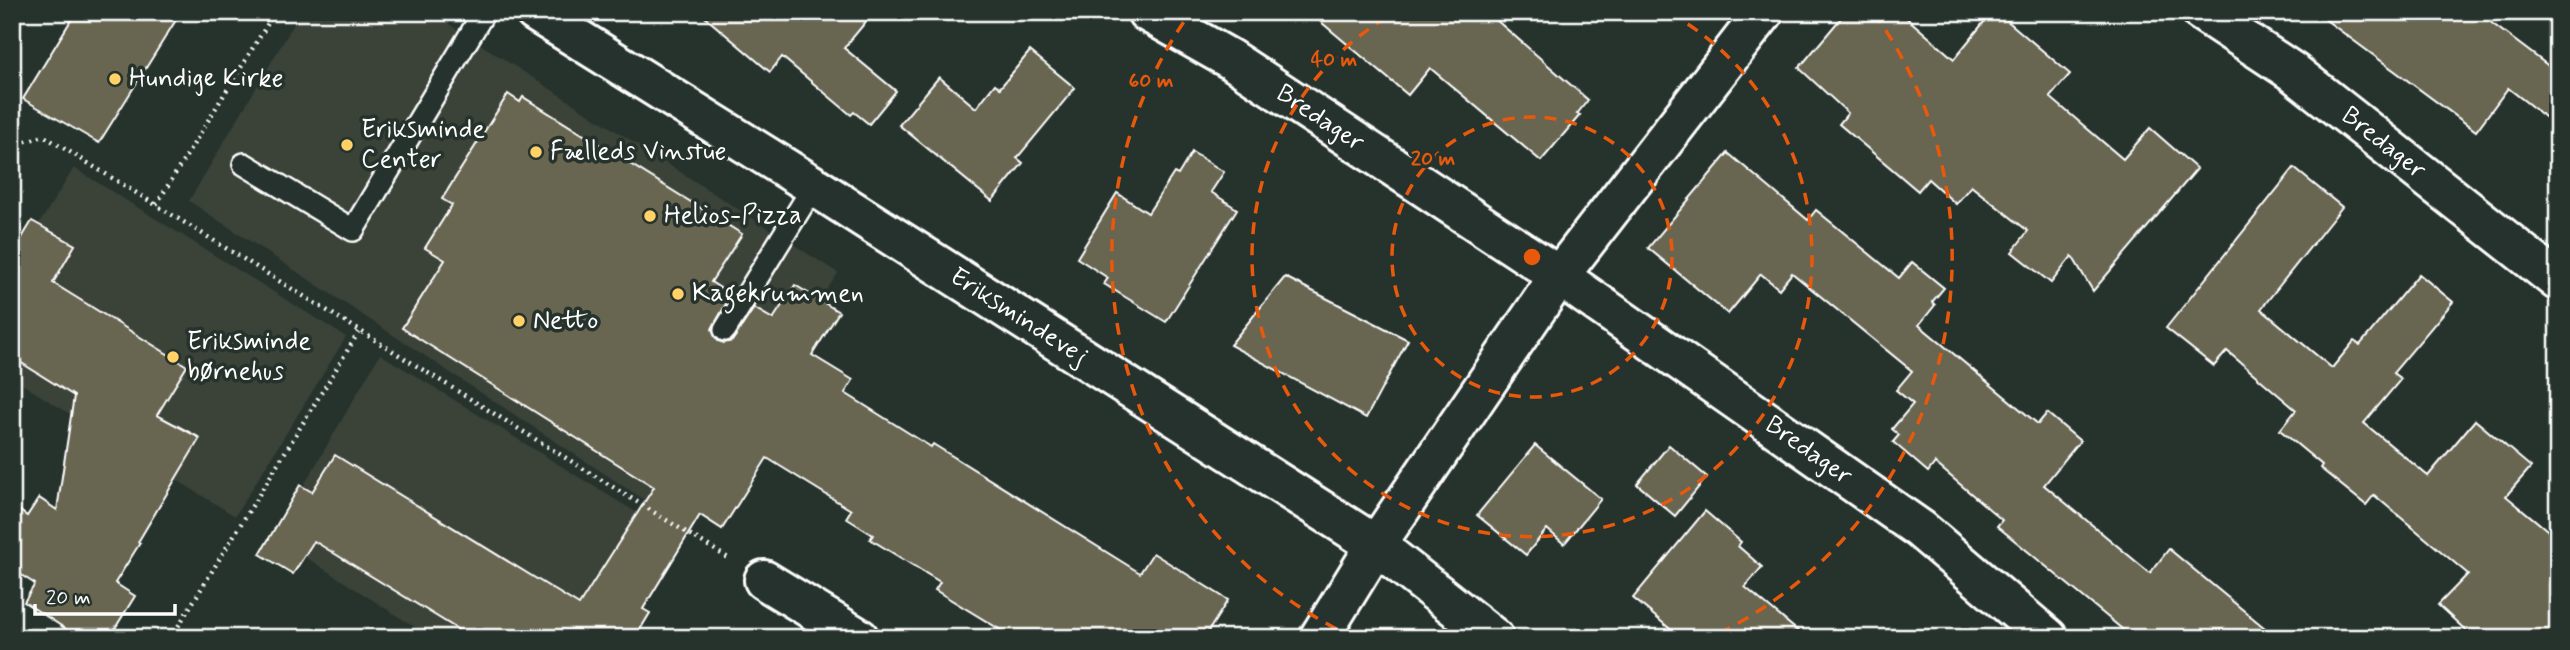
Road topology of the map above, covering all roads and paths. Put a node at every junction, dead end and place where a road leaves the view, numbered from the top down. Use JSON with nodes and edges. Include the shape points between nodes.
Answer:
{"nodes":[{"id":1,"x":484,"y":12,"type":"edge"},
{"id":2,"x":535,"y":12,"type":"edge"},
{"id":3,"x":1147,"y":12,"type":"edge"},
{"id":4,"x":1764,"y":12,"type":"edge"},
{"id":5,"x":2202,"y":12,"type":"edge"},
{"id":6,"x":12,"y":145,"type":"edge"},
{"id":7,"x":244,"y":164,"type":"dead end"},
{"id":8,"x":814,"y":186,"type":"junction"},
{"id":9,"x":156,"y":205,"type":"dead end"},
{"id":10,"x":1559,"y":276,"type":"junction"},
{"id":11,"x":2558,"y":281,"type":"edge"},
{"id":12,"x":724,"y":330,"type":"dead end"},
{"id":13,"x":1376,"y":545,"type":"junction"},
{"id":14,"x":764,"y":580,"type":"joint"},
{"id":15,"x":171,"y":638,"type":"edge"},
{"id":16,"x":859,"y":638,"type":"edge"},
{"id":17,"x":1319,"y":638,"type":"edge"},
{"id":18,"x":1494,"y":638,"type":"edge"},
{"id":19,"x":2048,"y":638,"type":"edge"}],
"edges":[{"from":1,"to":7,"type":"lane","via":[[353,230]]},
{"from":2,"to":8,"type":"street","name":"Eriksmindevej"},
{"from":3,"to":10,"type":"street","name":"Bredager","via":[[1230,59]]},
{"from":4,"to":10,"type":"street"},
{"from":5,"to":11,"type":"street","name":"Bredager","via":[[2293,72]]},
{"from":6,"to":9,"type":"path","via":[[44,136]]},
{"from":8,"to":12,"type":"lane"},
{"from":8,"to":13,"type":"street","name":"Eriksmindevej"},
{"from":10,"to":13,"type":"street"},
{"from":10,"to":19,"type":"street","name":"Bredager","via":[[1920,529]]},
{"from":13,"to":17,"type":"street"},
{"from":13,"to":18,"type":"street","name":"Eriksmindevej"},
{"from":14,"to":15,"type":"path","via":[[360,330]]},
{"from":14,"to":16,"type":"street"}]}
